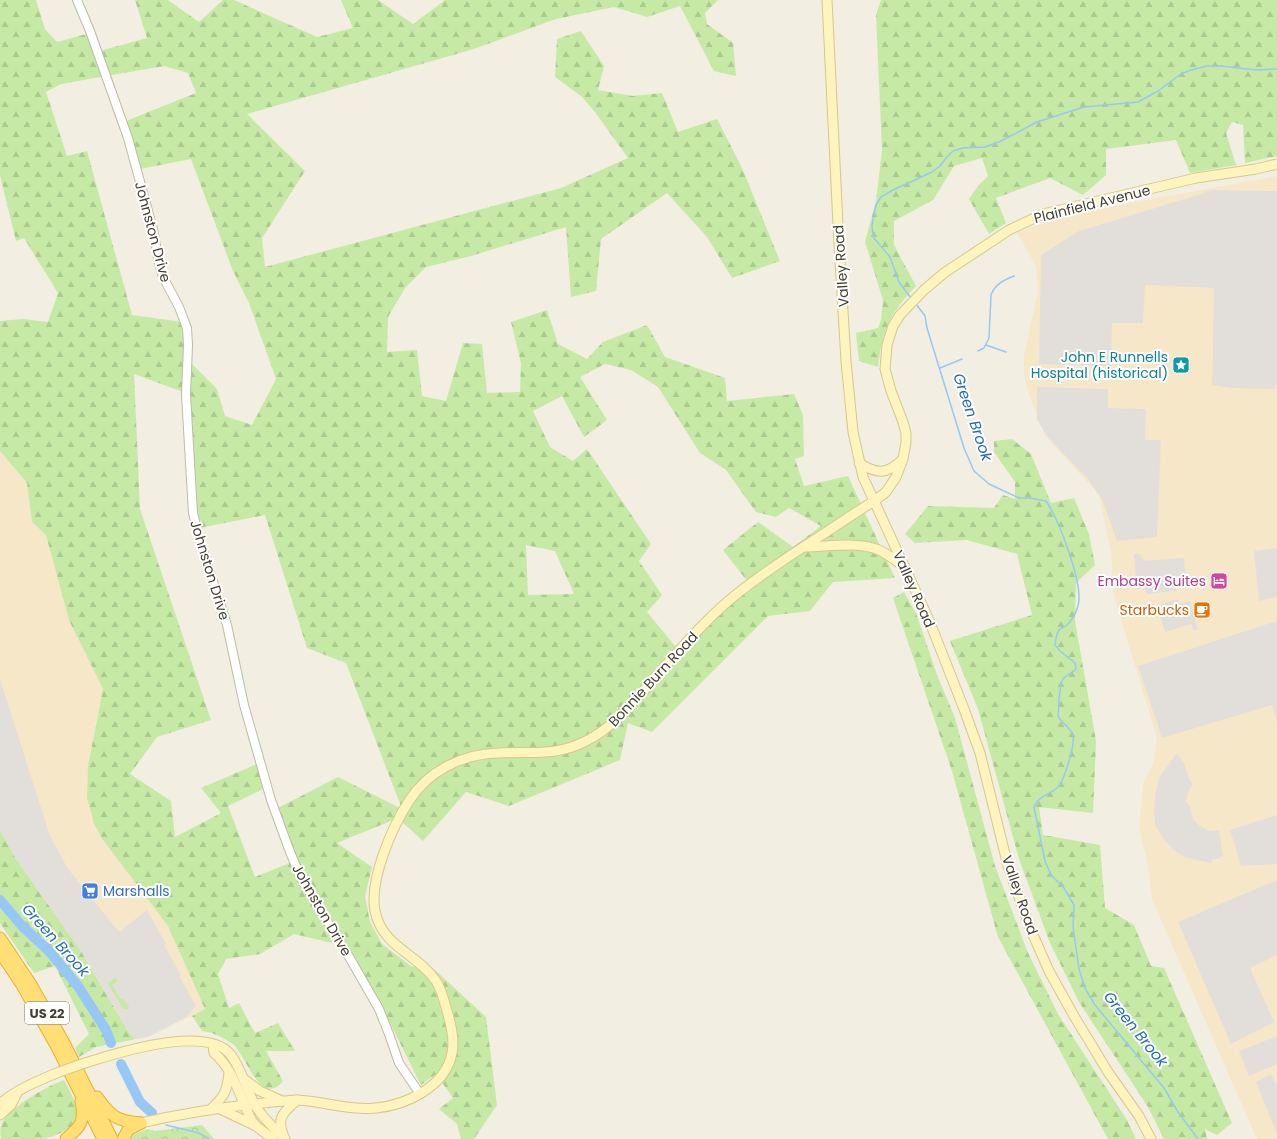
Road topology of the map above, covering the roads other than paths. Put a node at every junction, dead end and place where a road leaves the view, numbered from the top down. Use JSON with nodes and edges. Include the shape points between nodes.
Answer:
{"nodes":[{"id":1,"x":76,"y":0,"type":"edge"},
{"id":2,"x":826,"y":0,"type":"edge"},
{"id":3,"x":1277,"y":164,"type":"edge"},
{"id":4,"x":903,"y":460,"type":"junction"},
{"id":5,"x":859,"y":463,"type":"junction"},
{"id":6,"x":874,"y":501,"type":"junction"},
{"id":7,"x":804,"y":547,"type":"junction"},
{"id":8,"x":906,"y":568,"type":"junction"},
{"id":9,"x":0,"y":938,"type":"edge"},
{"id":10,"x":0,"y":952,"type":"edge"},
{"id":11,"x":213,"y":1044,"type":"junction"},
{"id":12,"x":229,"y":1072,"type":"junction"},
{"id":13,"x":243,"y":1078,"type":"junction"},
{"id":14,"x":17,"y":1091,"type":"junction"},
{"id":15,"x":84,"y":1091,"type":"junction"},
{"id":16,"x":420,"y":1094,"type":"junction"},
{"id":17,"x":297,"y":1100,"type":"junction"},
{"id":18,"x":284,"y":1101,"type":"junction"},
{"id":19,"x":0,"y":1104,"type":"edge"},
{"id":20,"x":255,"y":1104,"type":"junction"},
{"id":21,"x":244,"y":1106,"type":"junction"},
{"id":22,"x":220,"y":1109,"type":"junction"},
{"id":23,"x":210,"y":1110,"type":"junction"},
{"id":24,"x":0,"y":1115,"type":"edge"},
{"id":25,"x":146,"y":1122,"type":"junction"},
{"id":26,"x":256,"y":1126,"type":"junction"},
{"id":27,"x":285,"y":1138,"type":"edge"},
{"id":28,"x":66,"y":1139,"type":"edge"},
{"id":29,"x":103,"y":1139,"type":"edge"},
{"id":30,"x":112,"y":1139,"type":"edge"},
{"id":31,"x":123,"y":1139,"type":"edge"},
{"id":32,"x":273,"y":1139,"type":"edge"},
{"id":33,"x":1151,"y":1139,"type":"edge"}],
"edges":[{"from":1,"to":16,"type":"street","name":"Johnston Drive","via":[[90,31],[128,138],[153,229],[163,278],[187,328],[186,396],[193,513],[227,625],[244,705],[271,800],[302,880],[378,1009],[399,1063]]},
{"from":2,"to":5,"type":"main road","name":"Valley Road","via":[[846,361],[853,432]]},
{"from":3,"to":4,"type":"main road","name":"Plainfield Avenue","via":[[1196,178],[1043,214],[1019,224],[944,273],[909,305],[893,326],[887,345],[885,369],[906,432]]},
{"from":4,"to":5,"type":"main road","via":[[894,468],[881,472]]},
{"from":4,"to":6,"type":"main road","name":"Plainfield Avenue","via":[[891,486]]},
{"from":5,"to":6,"type":"main road","name":"Valley Road"},
{"from":6,"to":7,"type":"main road","name":"Bonnie Burn Road"},
{"from":6,"to":8,"type":"main road","name":"Valley Road"},
{"from":7,"to":8,"type":"main road","via":[[872,548]]},
{"from":7,"to":16,"type":"main road","name":"Bonnie Burn Road","via":[[728,602],[690,638],[623,714],[599,735],[564,750],[496,753],[470,757],[426,779],[408,802],[379,864],[374,898],[375,911],[386,935],[435,981],[449,1018],[453,1045],[450,1062],[436,1082]]},
{"from":8,"to":33,"type":"main road","name":"Valley Road","via":[[929,620],[980,753],[1008,866],[1030,928],[1049,971],[1074,1016],[1108,1072],[1139,1116]]},
{"from":9,"to":15,"type":"highway","number":"US 22","via":[[30,983],[64,1043]]},
{"from":10,"to":15,"type":"highway","number":"US 22"},
{"from":11,"to":12,"type":"main road","via":[[214,1053],[223,1061]]},
{"from":11,"to":13,"type":"main road","via":[[220,1045],[229,1052]]},
{"from":11,"to":14,"type":"main road","bridge":true,"via":[[186,1041],[132,1050],[84,1063]]},
{"from":12,"to":21,"type":"main road"},
{"from":12,"to":23,"type":"main road","via":[[224,1096]]},
{"from":13,"to":18,"type":"main road","via":[[260,1091]]},
{"from":13,"to":20,"type":"main road"},
{"from":14,"to":19,"type":"main road"},
{"from":14,"to":24,"type":"main road","via":[[11,1104]]},
{"from":15,"to":25,"type":"highway","via":[[96,1096],[119,1120]]},
{"from":15,"to":28,"type":"highway","via":[[83,1120],[76,1131]]},
{"from":15,"to":29,"type":"highway","number":"US 22"},
{"from":15,"to":30,"type":"highway","number":"US 22"},
{"from":16,"to":17,"type":"main road","name":"Bonnie Burn Road","via":[[398,1104],[371,1109]]},
{"from":17,"to":18,"type":"main road","name":"Bonnie Burn Road"},
{"from":17,"to":27,"type":"main road","via":[[280,1118]]},
{"from":18,"to":20,"type":"main road","name":"Bonnie Burn Road"},
{"from":20,"to":21,"type":"main road","name":"Bonnie Burn Road"},
{"from":20,"to":27,"type":"main road","via":[[269,1124]]},
{"from":21,"to":22,"type":"main road","name":"Bonnie Burn Road"},
{"from":21,"to":26,"type":"main road"},
{"from":22,"to":23,"type":"main road","name":"Bonnie Burn Road"},
{"from":22,"to":26,"type":"main road"},
{"from":23,"to":25,"type":"main road","name":"Bonnie Burn Road"},
{"from":25,"to":31,"type":"highway","via":[[128,1130]]},
{"from":26,"to":32,"type":"main road"}]}
